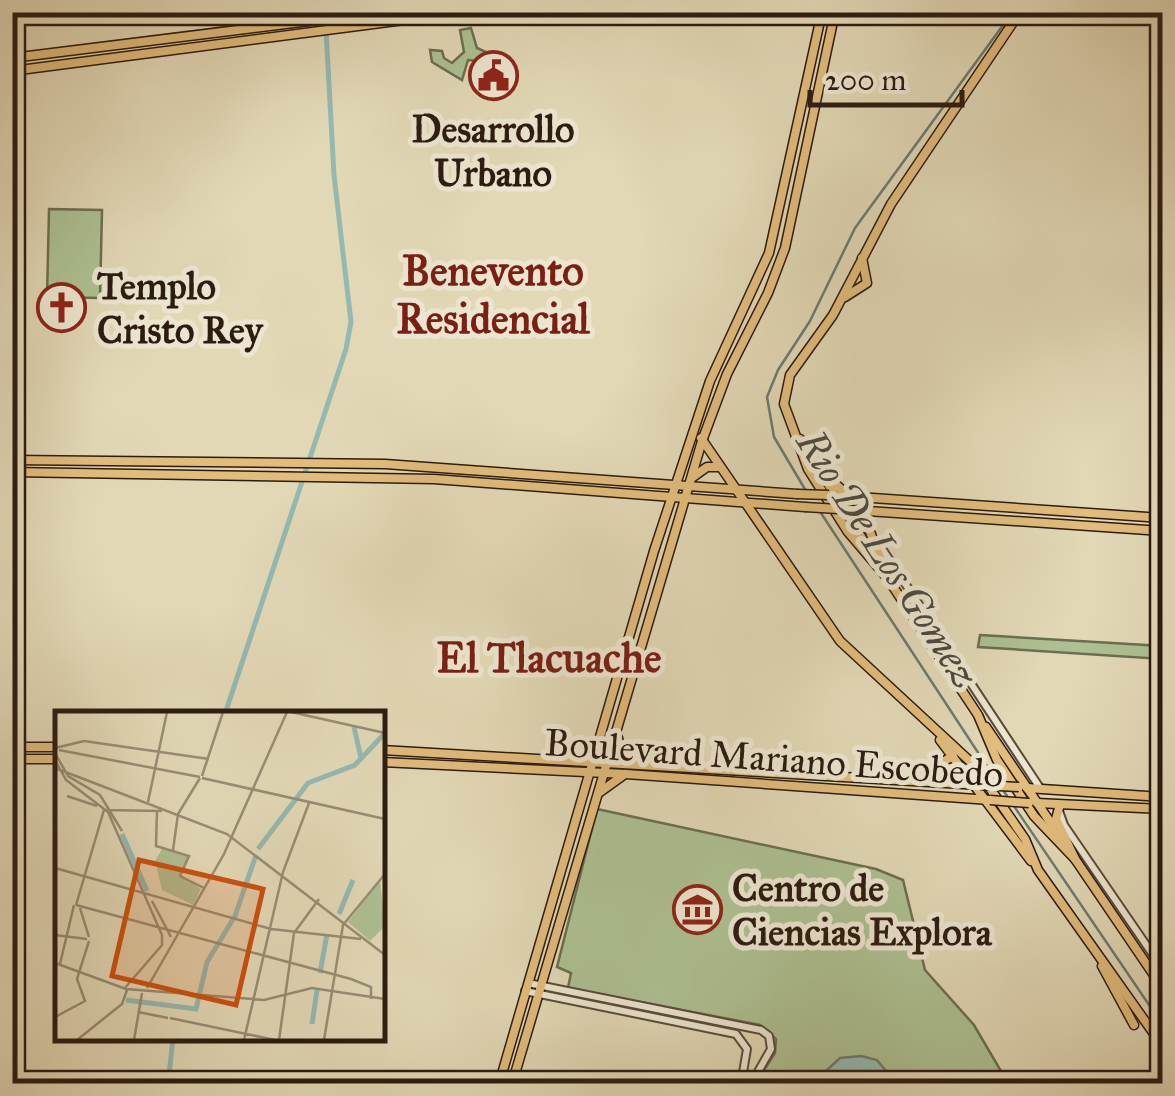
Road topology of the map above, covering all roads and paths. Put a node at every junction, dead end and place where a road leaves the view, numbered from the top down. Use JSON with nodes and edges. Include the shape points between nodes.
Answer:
{"nodes":[{"id":1,"x":382,"y":12,"type":"edge"},
{"id":2,"x":466,"y":12,"type":"edge"},
{"id":3,"x":822,"y":12,"type":"edge"},
{"id":4,"x":835,"y":12,"type":"edge"},
{"id":5,"x":1020,"y":12,"type":"edge"},
{"id":6,"x":12,"y":58,"type":"edge"},
{"id":7,"x":12,"y":71,"type":"edge"},
{"id":8,"x":862,"y":256,"type":"junction"},
{"id":9,"x":842,"y":300,"type":"junction"},
{"id":10,"x":706,"y":394,"type":"junction"},
{"id":11,"x":788,"y":419,"type":"junction"},
{"id":12,"x":702,"y":441,"type":"junction"},
{"id":13,"x":810,"y":456,"type":"junction"},
{"id":14,"x":12,"y":460,"type":"edge"},
{"id":15,"x":720,"y":468,"type":"junction"},
{"id":16,"x":12,"y":472,"type":"edge"},
{"id":17,"x":676,"y":488,"type":"junction"},
{"id":18,"x":687,"y":489,"type":"junction"},
{"id":19,"x":736,"y":490,"type":"junction"},
{"id":20,"x":848,"y":492,"type":"dead end"},
{"id":21,"x":833,"y":496,"type":"junction"},
{"id":22,"x":661,"y":498,"type":"junction"},
{"id":23,"x":673,"y":498,"type":"junction"},
{"id":24,"x":744,"y":501,"type":"junction"},
{"id":25,"x":841,"y":508,"type":"junction"},
{"id":26,"x":668,"y":510,"type":"junction"},
{"id":27,"x":866,"y":510,"type":"junction"},
{"id":28,"x":888,"y":512,"type":"junction"},
{"id":29,"x":1162,"y":518,"type":"edge"},
{"id":30,"x":857,"y":527,"type":"junction"},
{"id":31,"x":869,"y":529,"type":"junction"},
{"id":32,"x":1162,"y":532,"type":"edge"},
{"id":33,"x":888,"y":579,"type":"junction"},
{"id":34,"x":916,"y":716,"type":"junction"},
{"id":35,"x":978,"y":716,"type":"junction"},
{"id":36,"x":618,"y":731,"type":"junction"},
{"id":37,"x":599,"y":745,"type":"junction"},
{"id":38,"x":12,"y":747,"type":"edge"},
{"id":39,"x":55,"y":747,"type":"edge"},
{"id":40,"x":385,"y":750,"type":"edge"},
{"id":41,"x":55,"y":758,"type":"edge"},
{"id":42,"x":12,"y":759,"type":"edge"},
{"id":43,"x":575,"y":760,"type":"junction"},
{"id":44,"x":593,"y":760,"type":"junction"},
{"id":45,"x":957,"y":760,"type":"junction"},
{"id":46,"x":385,"y":762,"type":"edge"},
{"id":47,"x":608,"y":762,"type":"junction"},
{"id":48,"x":638,"y":764,"type":"junction"},
{"id":49,"x":589,"y":772,"type":"junction"},
{"id":50,"x":602,"y":772,"type":"junction"},
{"id":51,"x":626,"y":774,"type":"junction"},
{"id":52,"x":818,"y":776,"type":"junction"},
{"id":53,"x":944,"y":783,"type":"junction"},
{"id":54,"x":977,"y":785,"type":"junction"},
{"id":55,"x":811,"y":786,"type":"junction"},
{"id":56,"x":1023,"y":787,"type":"junction"},
{"id":57,"x":1040,"y":788,"type":"junction"},
{"id":58,"x":1062,"y":790,"type":"junction"},
{"id":59,"x":1093,"y":792,"type":"junction"},
{"id":60,"x":596,"y":795,"type":"junction"},
{"id":61,"x":1162,"y":796,"type":"edge"},
{"id":62,"x":989,"y":803,"type":"junction"},
{"id":63,"x":1033,"y":803,"type":"junction"},
{"id":64,"x":1072,"y":804,"type":"junction"},
{"id":65,"x":1092,"y":805,"type":"junction"},
{"id":66,"x":1060,"y":806,"type":"junction"},
{"id":67,"x":1162,"y":810,"type":"edge"},
{"id":68,"x":1075,"y":859,"type":"junction"},
{"id":69,"x":1038,"y":870,"type":"junction"},
{"id":70,"x":1092,"y":944,"type":"junction"},
{"id":71,"x":1145,"y":961,"type":"junction"},
{"id":72,"x":1162,"y":968,"type":"edge"},
{"id":73,"x":1162,"y":979,"type":"edge"},
{"id":74,"x":526,"y":987,"type":"junction"},
{"id":75,"x":1162,"y":987,"type":"edge"},
{"id":76,"x":539,"y":989,"type":"junction"},
{"id":77,"x":642,"y":1010,"type":"junction"},
{"id":78,"x":1134,"y":1025,"type":"dead end"},
{"id":79,"x":1162,"y":1045,"type":"edge"},
{"id":80,"x":499,"y":1084,"type":"edge"},
{"id":81,"x":512,"y":1084,"type":"edge"},
{"id":82,"x":741,"y":1084,"type":"edge"},
{"id":83,"x":751,"y":1084,"type":"edge"}],
"edges":[{"from":1,"to":6,"type":"main road"},
{"from":2,"to":7,"type":"main road"},
{"from":3,"to":10,"type":"main road","via":[[769,254]]},
{"from":4,"to":12,"type":"main road","via":[[785,248]]},
{"from":5,"to":8,"type":"main road"},
{"from":8,"to":9,"type":"main road"},
{"from":8,"to":9,"type":"main road","via":[[867,283]]},
{"from":9,"to":11,"type":"main road","via":[[790,375]]},
{"from":10,"to":12,"type":"main road"},
{"from":10,"to":17,"type":"main road"},
{"from":11,"to":13,"type":"main road"},
{"from":11,"to":33,"type":"main road","via":[[808,468],[859,550]]},
{"from":12,"to":15,"type":"main road"},
{"from":12,"to":18,"type":"main road"},
{"from":13,"to":20,"type":"main road"},
{"from":13,"to":21,"type":"main road"},
{"from":14,"to":17,"type":"main road","via":[[424,466]]},
{"from":15,"to":18,"type":"main road","via":[[707,467]]},
{"from":15,"to":19,"type":"main road"},
{"from":16,"to":22,"type":"main road","via":[[434,479]]},
{"from":17,"to":18,"type":"main road"},
{"from":17,"to":23,"type":"main road"},
{"from":18,"to":19,"type":"main road"},
{"from":18,"to":23,"type":"main road"},
{"from":18,"to":24,"type":"main road"},
{"from":18,"to":36,"type":"main road"},
{"from":19,"to":21,"type":"main road","bridge":true},
{"from":19,"to":24,"type":"main road"},
{"from":21,"to":25,"type":"main road"},
{"from":21,"to":29,"type":"main road"},
{"from":22,"to":23,"type":"main road"},
{"from":22,"to":26,"type":"main road"},
{"from":23,"to":26,"type":"main road"},
{"from":24,"to":25,"type":"main road","bridge":true},
{"from":24,"to":34,"type":"main road","via":[[840,640]]},
{"from":25,"to":27,"type":"main road"},
{"from":25,"to":30,"type":"main road"},
{"from":26,"to":37,"type":"main road"},
{"from":27,"to":28,"type":"main road"},
{"from":27,"to":30,"type":"main road"},
{"from":28,"to":31,"type":"street","via":[[870,517]]},
{"from":28,"to":32,"type":"main road"},
{"from":30,"to":33,"type":"main road"},
{"from":31,"to":33,"type":"main road"},
{"from":31,"to":57,"type":"street"},
{"from":33,"to":35,"type":"main road"},
{"from":34,"to":45,"type":"main road"},
{"from":34,"to":69,"type":"main road","via":[[974,764]]},
{"from":35,"to":56,"type":"main road"},
{"from":35,"to":68,"type":"main road","via":[[1034,816]]},
{"from":36,"to":47,"type":"main road"},
{"from":36,"to":48,"type":"main road","via":[[621,752]]},
{"from":37,"to":43,"type":"main road"},
{"from":37,"to":44,"type":"main road"},
{"from":38,"to":39,"type":"main road"},
{"from":40,"to":43,"type":"main road","name":"Boulevard Mariano Escobedo"},
{"from":41,"to":42,"type":"main road"},
{"from":43,"to":44,"type":"main road","name":"Boulevard Mariano Escobedo"},
{"from":44,"to":47,"type":"main road","name":"Boulevard Mariano Escobedo"},
{"from":44,"to":49,"type":"main road"},
{"from":45,"to":53,"type":"main road","via":[[960,776]]},
{"from":45,"to":53,"type":"main road","via":[[936,766]]},
{"from":45,"to":54,"type":"main road"},
{"from":46,"to":49,"type":"main road","name":"Boulevard Mariano Escobedo"},
{"from":47,"to":48,"type":"main road","name":"Boulevard Mariano Escobedo"},
{"from":47,"to":50,"type":"main road"},
{"from":48,"to":52,"type":"main road","name":"Boulevard Mariano Escobedo"},
{"from":49,"to":50,"type":"main road","name":"Boulevard Mariano Escobedo"},
{"from":49,"to":74,"type":"main road"},
{"from":50,"to":51,"type":"main road","name":"Boulevard Mariano Escobedo"},
{"from":50,"to":60,"type":"main road"},
{"from":51,"to":55,"type":"main road","name":"Boulevard Mariano Escobedo"},
{"from":51,"to":60,"type":"main road"},
{"from":52,"to":53,"type":"main road","name":"Boulevard Mariano Escobedo"},
{"from":52,"to":55,"type":"main road"},
{"from":53,"to":54,"type":"main road","name":"Boulevard Mariano Escobedo"},
{"from":54,"to":56,"type":"main road","name":"Boulevard Mariano Escobedo","bridge":true},
{"from":54,"to":62,"type":"main road"},
{"from":55,"to":62,"type":"main road","name":"Boulevard Mariano Escobedo"},
{"from":56,"to":57,"type":"main road","name":"Boulevard Mariano Escobedo"},
{"from":56,"to":63,"type":"main road"},
{"from":57,"to":58,"type":"main road","name":"Boulevard Mariano Escobedo"},
{"from":58,"to":59,"type":"main road","name":"Boulevard Mariano Escobedo"},
{"from":58,"to":64,"type":"main road"},
{"from":59,"to":61,"type":"main road","name":"Boulevard Mariano Escobedo"},
{"from":59,"to":65,"type":"main road"},
{"from":60,"to":76,"type":"main road"},
{"from":62,"to":63,"type":"main road","name":"Boulevard Mariano Escobedo","bridge":true},
{"from":62,"to":69,"type":"main road"},
{"from":63,"to":66,"type":"main road","name":"Boulevard Mariano Escobedo"},
{"from":63,"to":68,"type":"main road"},
{"from":64,"to":65,"type":"main road","name":"Boulevard Mariano Escobedo"},
{"from":64,"to":66,"type":"main road","name":"Boulevard Mariano Escobedo"},
{"from":65,"to":67,"type":"main road","name":"Boulevard Mariano Escobedo"},
{"from":66,"to":68,"type":"main road","via":[[1056,820]]},
{"from":66,"to":72,"type":"street","via":[[1064,825]]},
{"from":68,"to":71,"type":"main road"},
{"from":69,"to":70,"type":"main road"},
{"from":70,"to":78,"type":"main road"},
{"from":70,"to":79,"type":"main road"},
{"from":71,"to":73,"type":"main road"},
{"from":71,"to":75,"type":"main road"},
{"from":74,"to":76,"type":"street"},
{"from":74,"to":80,"type":"main road"},
{"from":76,"to":77,"type":"street"},
{"from":76,"to":81,"type":"main road"},
{"from":77,"to":82,"type":"street","via":[[741,1036],[748,1054]]},
{"from":77,"to":83,"type":"street","via":[[766,1032],[771,1049]]}]}
